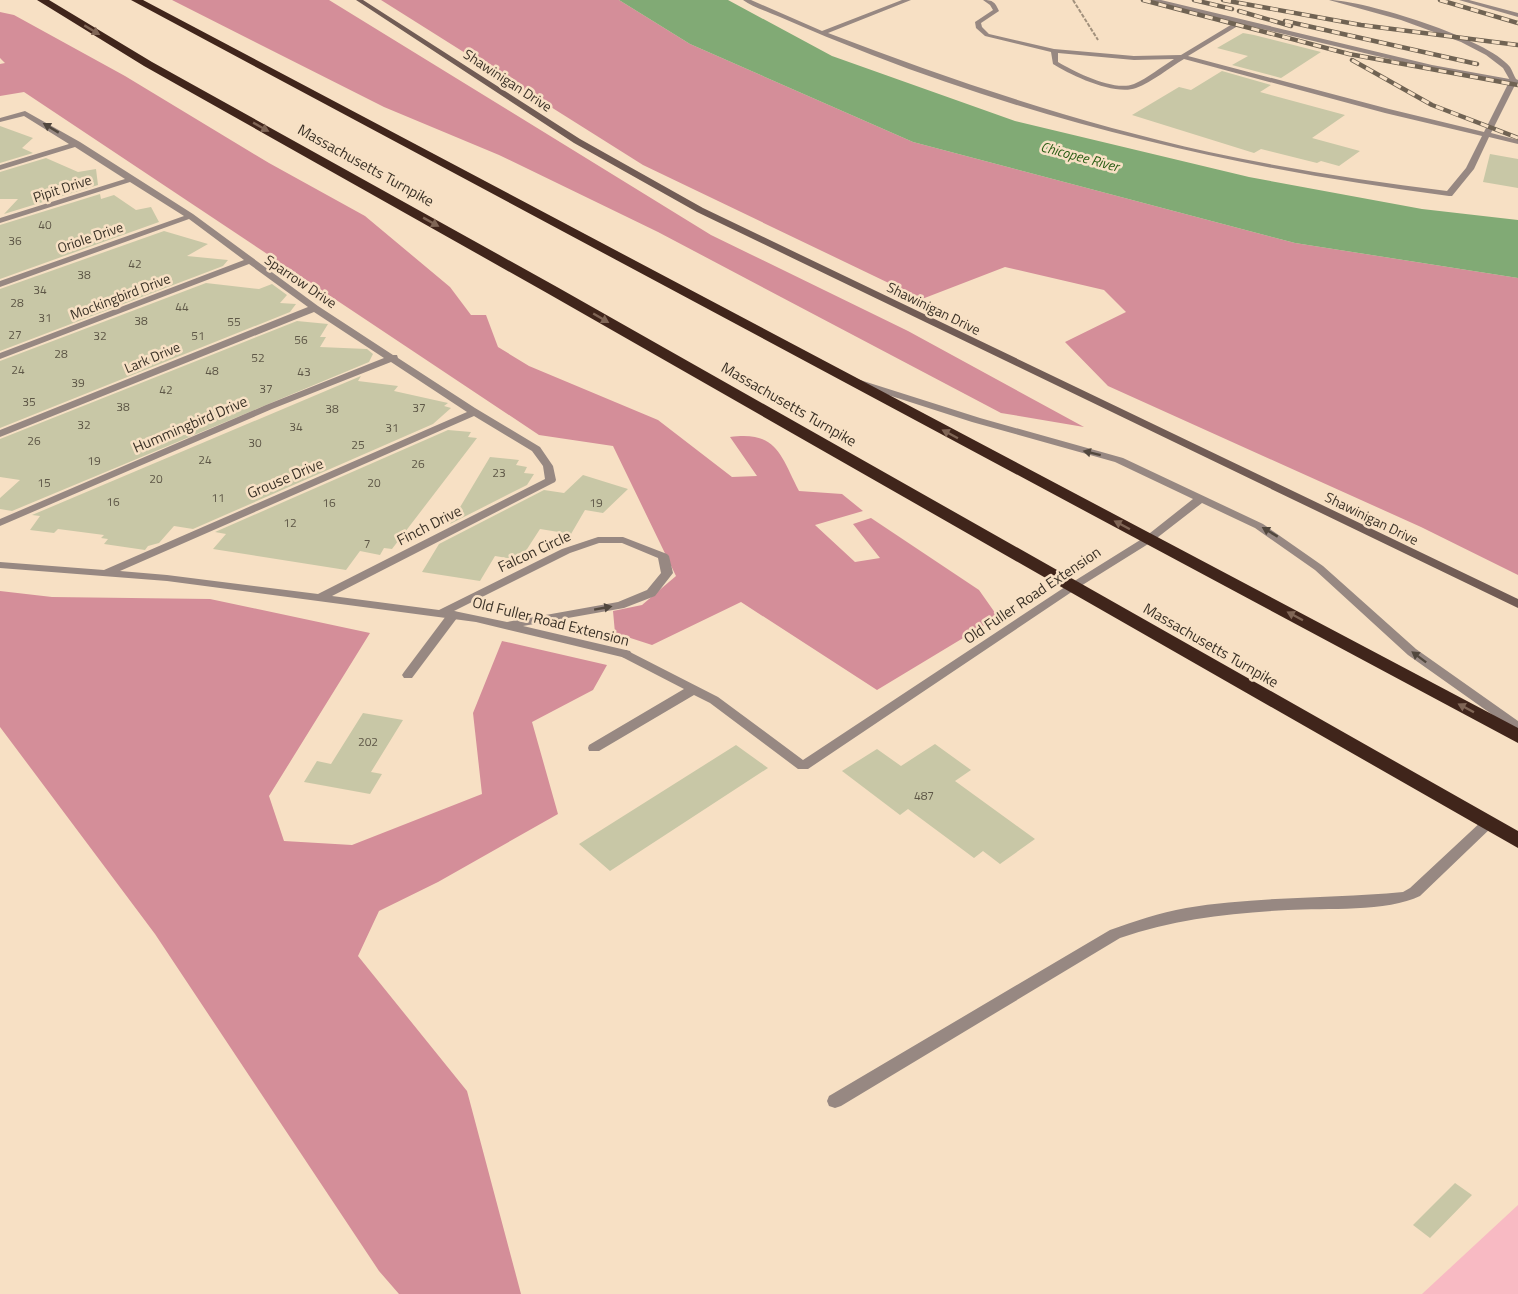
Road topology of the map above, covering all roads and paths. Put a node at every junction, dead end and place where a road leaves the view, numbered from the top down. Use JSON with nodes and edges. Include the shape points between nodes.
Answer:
{"nodes":[{"id":1,"x":42,"y":0,"type":"edge"},
{"id":2,"x":136,"y":0,"type":"edge"},
{"id":3,"x":358,"y":0,"type":"edge"},
{"id":4,"x":746,"y":0,"type":"edge"},
{"id":5,"x":908,"y":0,"type":"edge"},
{"id":6,"x":987,"y":0,"type":"edge"},
{"id":7,"x":1153,"y":0,"type":"edge"},
{"id":8,"x":1332,"y":0,"type":"edge"},
{"id":9,"x":1462,"y":0,"type":"edge"},
{"id":10,"x":1518,"y":15,"type":"edge"},
{"id":11,"x":1240,"y":22,"type":"junction"},
{"id":12,"x":822,"y":33,"type":"junction"},
{"id":13,"x":1054,"y":51,"type":"junction"},
{"id":14,"x":1182,"y":57,"type":"junction"},
{"id":15,"x":1515,"y":81,"type":"edge"},
{"id":16,"x":0,"y":120,"type":"edge"},
{"id":17,"x":1485,"y":134,"type":"junction"},
{"id":18,"x":1518,"y":142,"type":"edge"},
{"id":19,"x":77,"y":144,"type":"junction"},
{"id":20,"x":0,"y":168,"type":"edge"},
{"id":21,"x":132,"y":179,"type":"junction"},
{"id":22,"x":190,"y":216,"type":"junction"},
{"id":23,"x":0,"y":221,"type":"edge"},
{"id":24,"x":249,"y":261,"type":"junction"},
{"id":25,"x":0,"y":284,"type":"edge"},
{"id":26,"x":315,"y":308,"type":"junction"},
{"id":27,"x":0,"y":356,"type":"edge"},
{"id":28,"x":394,"y":357,"type":"junction"},
{"id":29,"x":850,"y":380,"type":"junction"},
{"id":30,"x":476,"y":412,"type":"junction"},
{"id":31,"x":0,"y":434,"type":"edge"},
{"id":32,"x":551,"y":480,"type":"joint"},
{"id":33,"x":1199,"y":500,"type":"junction"},
{"id":34,"x":0,"y":523,"type":"edge"},
{"id":35,"x":1149,"y":539,"type":"junction"},
{"id":36,"x":0,"y":565,"type":"edge"},
{"id":37,"x":107,"y":573,"type":"junction"},
{"id":38,"x":1072,"y":586,"type":"junction"},
{"id":39,"x":321,"y":597,"type":"junction"},
{"id":40,"x":1518,"y":604,"type":"edge"},
{"id":41,"x":447,"y":614,"type":"junction"},
{"id":42,"x":504,"y":625,"type":"junction"},
{"id":43,"x":408,"y":675,"type":"dead end"},
{"id":44,"x":694,"y":689,"type":"junction"},
{"id":45,"x":1518,"y":728,"type":"edge"},
{"id":46,"x":1518,"y":736,"type":"edge"},
{"id":47,"x":594,"y":748,"type":"dead end"},
{"id":48,"x":1488,"y":823,"type":"junction"},
{"id":49,"x":1518,"y":840,"type":"edge"},
{"id":50,"x":835,"y":1101,"type":"dead end"}],
"edges":[{"from":1,"to":38,"type":"highway","name":"Massachusetts Turnpike","one_way":true,"via":[[167,75]]},
{"from":2,"to":29,"type":"highway"},
{"from":3,"to":40,"type":"main road","name":"Shawinigan Drive","via":[[577,141],[700,210]]},
{"from":4,"to":12,"type":"street"},
{"from":5,"to":12,"type":"street"},
{"from":6,"to":13,"type":"street","via":[[996,11],[978,22],[987,35]]},
{"from":7,"to":11,"type":"street"},
{"from":8,"to":15,"type":"street","via":[[1433,28],[1502,61]]},
{"from":9,"to":10,"type":"street"},
{"from":11,"to":14,"type":"street"},
{"from":11,"to":15,"type":"street","via":[[1432,67]]},
{"from":12,"to":17,"type":"street","via":[[955,84],[1146,140],[1240,162],[1377,186],[1449,194],[1470,169]]},
{"from":13,"to":14,"type":"street","via":[[1134,58]]},
{"from":13,"to":14,"type":"street","via":[[1055,63],[1068,71],[1086,80],[1119,87],[1133,87]]},
{"from":14,"to":17,"type":"street"},
{"from":15,"to":17,"type":"street"},
{"from":19,"to":16,"type":"street","name":"Sparrow Drive","one_way":true,"via":[[25,113]]},
{"from":17,"to":18,"type":"street"},
{"from":19,"to":20,"type":"street"},
{"from":19,"to":21,"type":"street","name":"Sparrow Drive"},
{"from":21,"to":22,"type":"street","name":"Sparrow Drive"},
{"from":21,"to":23,"type":"street","name":"Pipit Drive"},
{"from":22,"to":24,"type":"street","name":"Sparrow Drive"},
{"from":22,"to":25,"type":"street","name":"Oriole Drive"},
{"from":24,"to":26,"type":"street","name":"Sparrow Drive"},
{"from":24,"to":27,"type":"street","name":"Mockingbird Drive"},
{"from":26,"to":28,"type":"street","name":"Sparrow Drive"},
{"from":26,"to":31,"type":"street","name":"Lark Drive"},
{"from":28,"to":30,"type":"street","name":"Sparrow Drive"},
{"from":28,"to":34,"type":"street","name":"Hummingbird Drive"},
{"from":33,"to":29,"type":"street","one_way":true,"via":[[1119,460]]},
{"from":35,"to":29,"type":"highway","one_way":true},
{"from":30,"to":32,"type":"street","name":"Sparrow Drive","via":[[536,449],[548,466]]},
{"from":30,"to":37,"type":"street","name":"Grouse Drive"},
{"from":32,"to":39,"type":"street","name":"Finch Drive"},
{"from":33,"to":35,"type":"street","name":"Old Fuller Road Extension"},
{"from":45,"to":33,"type":"street","one_way":true,"via":[[1412,652],[1324,572],[1280,538]]},
{"from":35,"to":38,"type":"street","name":"Old Fuller Road Extension"},
{"from":46,"to":35,"type":"highway","one_way":true},
{"from":36,"to":37,"type":"street","name":"Old Fuller Road Extension"},
{"from":37,"to":39,"type":"street","name":"Old Fuller Road Extension"},
{"from":38,"to":44,"type":"street","name":"Old Fuller Road Extension","via":[[803,766]]},
{"from":38,"to":48,"type":"highway","name":"Massachusetts Turnpike"},
{"from":39,"to":41,"type":"street","name":"Old Fuller Road Extension"},
{"from":41,"to":42,"type":"street","name":"Old Fuller Road Extension"},
{"from":42,"to":41,"type":"street","name":"Falcon Circle","one_way":true,"via":[[620,605],[651,593],[667,573],[663,556],[623,540],[598,540],[566,551]]},
{"from":41,"to":43,"type":"street"},
{"from":42,"to":44,"type":"street","name":"Old Fuller Road Extension","via":[[626,654]]},
{"from":44,"to":47,"type":"street"},
{"from":48,"to":49,"type":"highway","name":"Massachusetts Turnpike"},
{"from":48,"to":50,"type":"street","via":[[1405,897],[1212,911],[1121,932]]}]}
